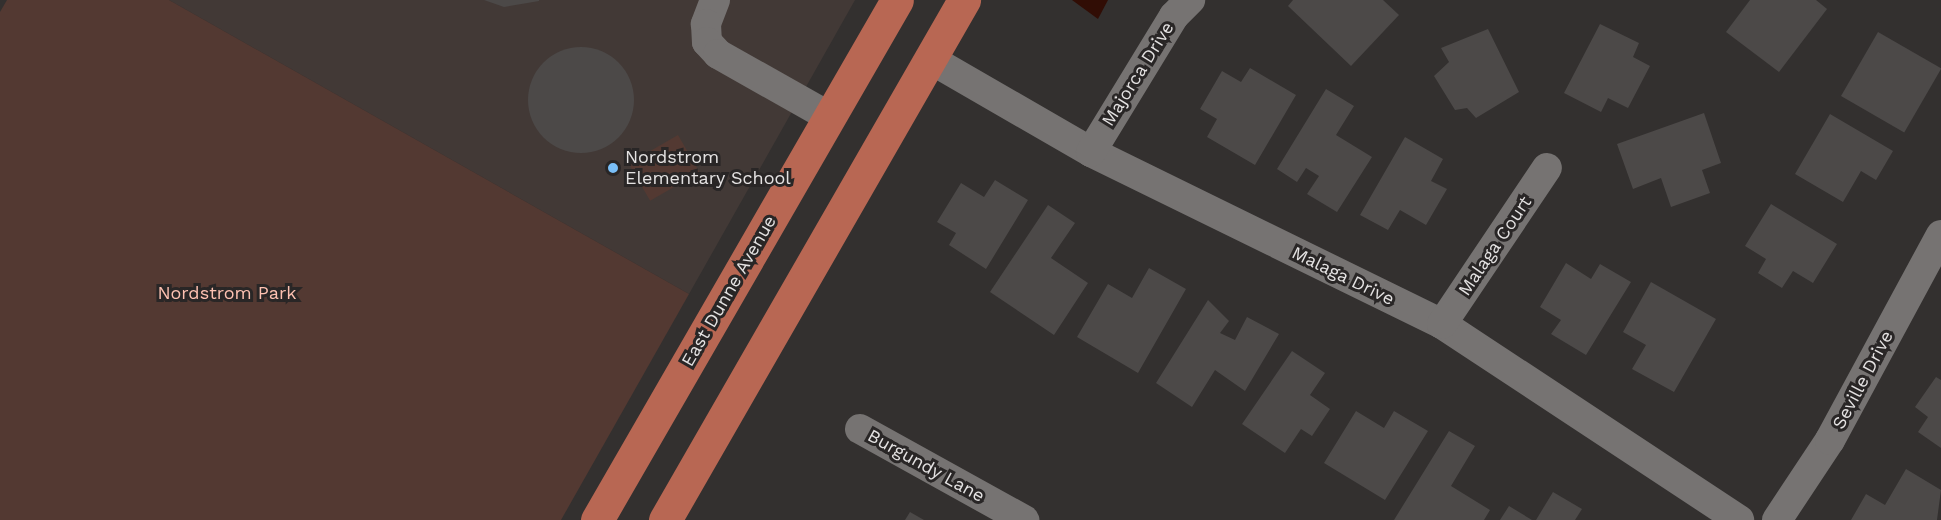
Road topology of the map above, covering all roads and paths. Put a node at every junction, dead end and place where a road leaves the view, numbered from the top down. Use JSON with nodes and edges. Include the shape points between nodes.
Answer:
{"nodes":[{"id":1,"x":715,"y":0,"type":"edge"},
{"id":2,"x":897,"y":0,"type":"edge"},
{"id":3,"x":964,"y":0,"type":"edge"},
{"id":4,"x":1190,"y":0,"type":"edge"},
{"id":5,"x":930,"y":59,"type":"junction"},
{"id":6,"x":830,"y":117,"type":"junction"},
{"id":7,"x":1091,"y":152,"type":"junction"},
{"id":8,"x":1547,"y":168,"type":"dead end"},
{"id":9,"x":1941,"y":235,"type":"edge"},
{"id":10,"x":1442,"y":324,"type":"junction"},
{"id":11,"x":860,"y":429,"type":"dead end"},
{"id":12,"x":597,"y":520,"type":"edge"},
{"id":13,"x":665,"y":520,"type":"edge"},
{"id":14,"x":1024,"y":520,"type":"edge"},
{"id":15,"x":1739,"y":520,"type":"edge"},
{"id":16,"x":1777,"y":520,"type":"edge"}],
"edges":[{"from":1,"to":6,"type":"street","via":[[706,24],[707,42],[718,54]]},
{"from":2,"to":6,"type":"main road","name":"East Dunne Avenue"},
{"from":3,"to":5,"type":"main road"},
{"from":4,"to":7,"type":"street","name":"Majorca Drive","via":[[1174,16]]},
{"from":5,"to":7,"type":"street","name":"Malaga Drive"},
{"from":5,"to":13,"type":"main road"},
{"from":6,"to":12,"type":"main road","name":"East Dunne Avenue"},
{"from":7,"to":10,"type":"street","name":"Malaga Drive"},
{"from":8,"to":10,"type":"street","name":"Malaga Court"},
{"from":9,"to":16,"type":"street","name":"Seville Drive","via":[[1830,440]]},
{"from":10,"to":15,"type":"street","name":"Malaga Drive"},
{"from":11,"to":14,"type":"street","name":"Burgundy Lane"}]}
